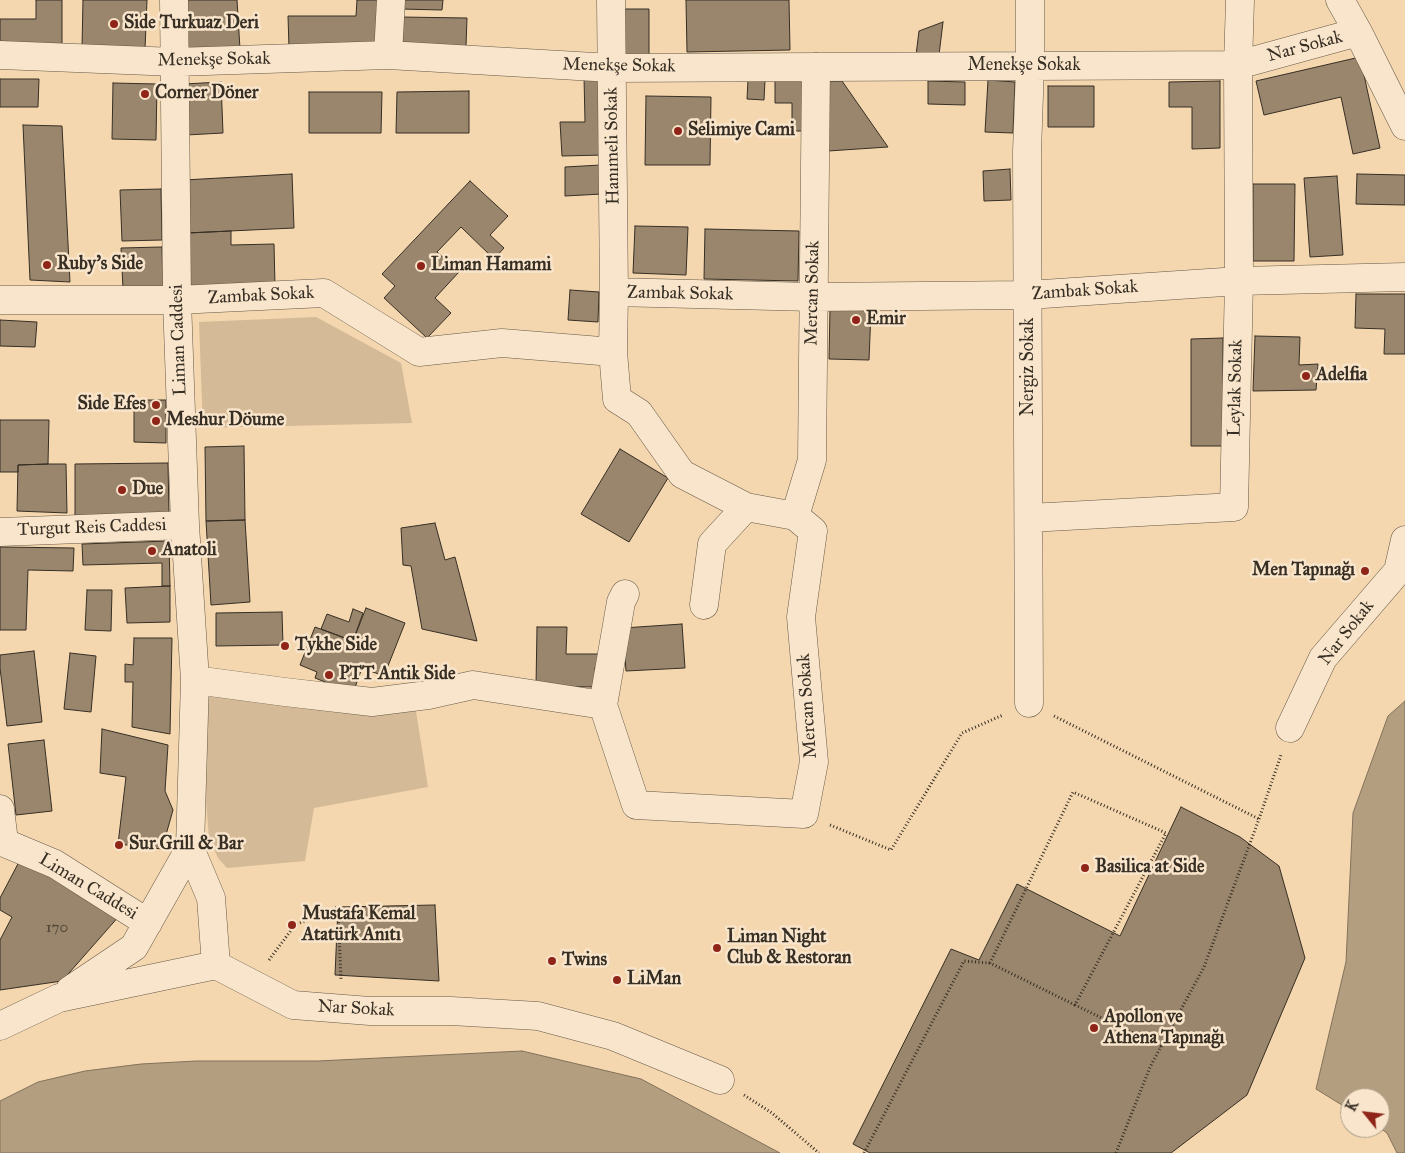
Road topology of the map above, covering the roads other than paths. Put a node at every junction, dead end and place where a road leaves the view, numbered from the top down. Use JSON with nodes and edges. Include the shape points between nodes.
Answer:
{"nodes":[{"id":1,"x":174,"y":0,"type":"edge"},
{"id":2,"x":391,"y":0,"type":"edge"},
{"id":3,"x":611,"y":0,"type":"edge"},
{"id":4,"x":1030,"y":0,"type":"edge"},
{"id":5,"x":1240,"y":0,"type":"edge"},
{"id":6,"x":1340,"y":0,"type":"edge"},
{"id":7,"x":1358,"y":32,"type":"junction"},
{"id":8,"x":0,"y":55,"type":"edge"},
{"id":9,"x":388,"y":55,"type":"junction"},
{"id":10,"x":175,"y":62,"type":"junction"},
{"id":11,"x":1238,"y":65,"type":"junction"},
{"id":12,"x":1030,"y":66,"type":"junction"},
{"id":13,"x":816,"y":67,"type":"junction"},
{"id":14,"x":612,"y":68,"type":"junction"},
{"id":15,"x":1405,"y":126,"type":"edge"},
{"id":16,"x":1405,"y":277,"type":"edge"},
{"id":17,"x":1239,"y":280,"type":"junction"},
{"id":18,"x":614,"y":292,"type":"junction"},
{"id":19,"x":1028,"y":295,"type":"junction"},
{"id":20,"x":813,"y":297,"type":"junction"},
{"id":21,"x":0,"y":300,"type":"edge"},
{"id":22,"x":177,"y":300,"type":"junction"},
{"id":23,"x":613,"y":352,"type":"junction"},
{"id":24,"x":746,"y":507,"type":"junction"},
{"id":25,"x":795,"y":516,"type":"junction"},
{"id":26,"x":1029,"y":518,"type":"junction"},
{"id":27,"x":185,"y":525,"type":"junction"},
{"id":28,"x":0,"y":532,"type":"edge"},
{"id":29,"x":1405,"y":540,"type":"edge"},
{"id":30,"x":625,"y":594,"type":"dead end"},
{"id":31,"x":704,"y":605,"type":"dead end"},
{"id":32,"x":195,"y":680,"type":"junction"},
{"id":33,"x":1029,"y":703,"type":"road end"},
{"id":34,"x":603,"y":705,"type":"junction"},
{"id":35,"x":1290,"y":728,"type":"road end"},
{"id":36,"x":0,"y":809,"type":"edge"},
{"id":37,"x":2,"y":842,"type":"edge"},
{"id":38,"x":190,"y":848,"type":"junction"},
{"id":39,"x":148,"y":923,"type":"junction"},
{"id":40,"x":216,"y":964,"type":"junction"},
{"id":41,"x":59,"y":998,"type":"junction"},
{"id":42,"x":0,"y":1026,"type":"edge"},
{"id":43,"x":720,"y":1080,"type":"road end"}],
"edges":[{"from":1,"to":10,"type":"street","name":"Liman Caddesi"},
{"from":2,"to":9,"type":"street"},
{"from":3,"to":14,"type":"street","name":"Hanımeli Sokak"},
{"from":4,"to":12,"type":"street","name":"Nergiz Sokak"},
{"from":5,"to":11,"type":"street","name":"Leylak Sokak"},
{"from":6,"to":7,"type":"street"},
{"from":7,"to":11,"type":"street","name":"Nar Sokak"},
{"from":7,"to":15,"type":"street","name":"Nar Sokak"},
{"from":8,"to":10,"type":"street","name":"Menekşe Sokak"},
{"from":9,"to":10,"type":"street","name":"Menekşe Sokak"},
{"from":9,"to":14,"type":"street","name":"Menekşe Sokak"},
{"from":10,"to":22,"type":"street","name":"Liman Caddesi"},
{"from":11,"to":12,"type":"street","name":"Menekşe Sokak"},
{"from":11,"to":17,"type":"street","name":"Leylak Sokak"},
{"from":12,"to":13,"type":"street","name":"Menekşe Sokak"},
{"from":12,"to":19,"type":"street","name":"Nergiz Sokak"},
{"from":13,"to":14,"type":"street","name":"Menekşe Sokak"},
{"from":13,"to":20,"type":"street","name":"Mercan Sokak"},
{"from":14,"to":18,"type":"street","name":"Hanımeli Sokak"},
{"from":16,"to":17,"type":"street","name":"Zambak Sokak"},
{"from":17,"to":19,"type":"street","name":"Zambak Sokak"},
{"from":17,"to":26,"type":"street","name":"Leylak Sokak","via":[[1234,507]]},
{"from":18,"to":20,"type":"street","name":"Zambak Sokak"},
{"from":18,"to":23,"type":"street","name":"Zambak Sokak"},
{"from":19,"to":20,"type":"street","name":"Zambak Sokak"},
{"from":19,"to":26,"type":"street","name":"Nergiz Sokak"},
{"from":20,"to":25,"type":"street","name":"Mercan Sokak","via":[[812,460]]},
{"from":21,"to":22,"type":"street","name":"Zambak Sokak"},
{"from":22,"to":23,"type":"street","name":"Zambak Sokak","via":[[324,293],[419,352],[502,343]]},
{"from":22,"to":27,"type":"street","name":"Liman Caddesi"},
{"from":23,"to":24,"type":"street","via":[[617,399],[639,413],[682,474]]},
{"from":24,"to":25,"type":"street"},
{"from":24,"to":31,"type":"street","via":[[712,544]]},
{"from":25,"to":34,"type":"street","name":"Mercan Sokak","via":[[813,531],[801,618],[814,762],[804,814],[636,805]]},
{"from":26,"to":33,"type":"street","name":"Nergiz Sokak"},
{"from":27,"to":28,"type":"street","name":"Turgut Reis Caddesi"},
{"from":27,"to":32,"type":"street","name":"Liman Caddesi"},
{"from":29,"to":35,"type":"street","name":"Nar Sokak","via":[[1398,571],[1323,658]]},
{"from":30,"to":34,"type":"street"},
{"from":32,"to":34,"type":"street","via":[[372,702],[473,685]]},
{"from":32,"to":38,"type":"street","name":"Liman Caddesi"},
{"from":36,"to":37,"type":"street"},
{"from":37,"to":39,"type":"street","name":"Liman Caddesi","via":[[55,864]]},
{"from":38,"to":39,"type":"street","name":"Liman Caddesi"},
{"from":38,"to":40,"type":"street","name":"Liman Caddesi","via":[[211,898]]},
{"from":39,"to":41,"type":"street","name":"Liman Caddesi","via":[[134,947]]},
{"from":40,"to":41,"type":"street"},
{"from":40,"to":43,"type":"street","name":"Nar Sokak","via":[[293,1005],[370,1011],[538,1016],[613,1036]]},
{"from":41,"to":42,"type":"street"}]}
